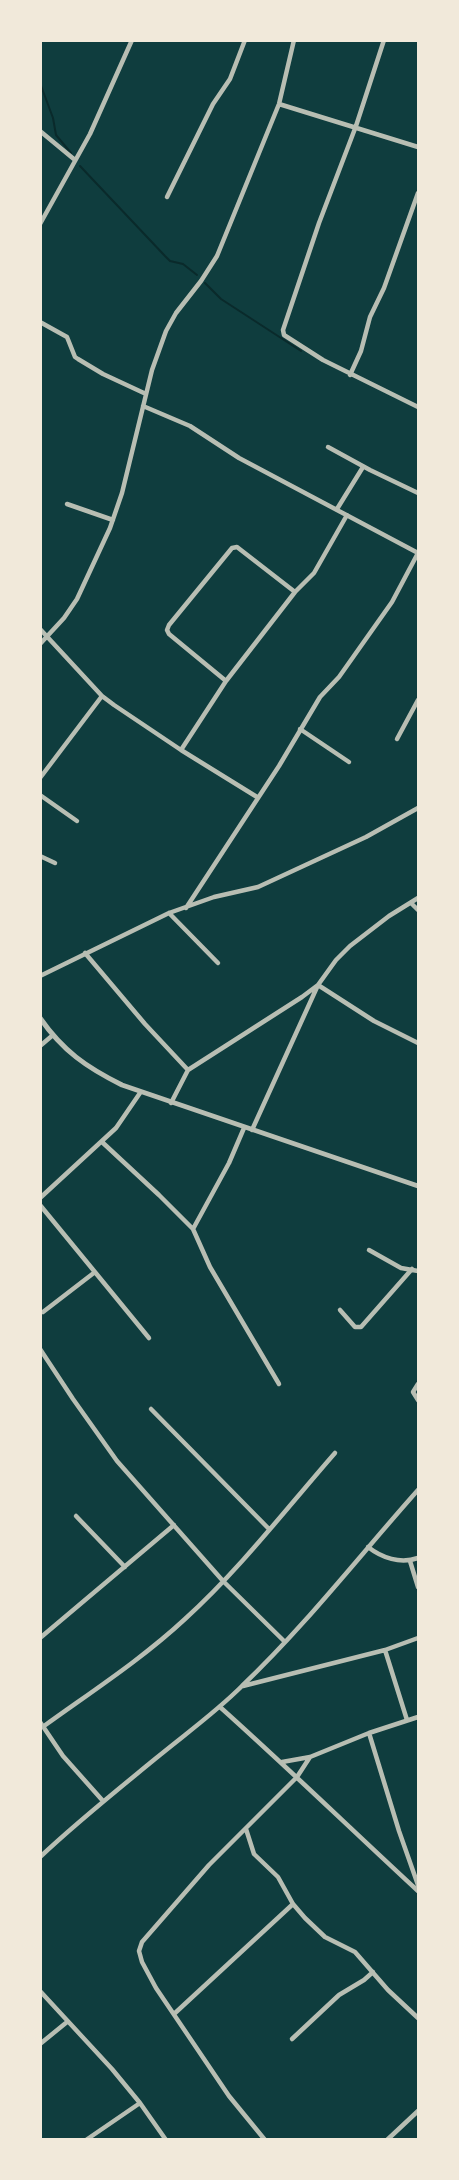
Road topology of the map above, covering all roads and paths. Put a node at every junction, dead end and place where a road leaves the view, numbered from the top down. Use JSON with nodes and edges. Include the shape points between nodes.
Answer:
{"nodes":[{"id":1,"x":132,"y":40,"type":"edge"},
{"id":2,"x":245,"y":40,"type":"edge"},
{"id":3,"x":294,"y":40,"type":"edge"},
{"id":4,"x":384,"y":40,"type":"edge"},
{"id":5,"x":279,"y":104,"type":"junction"},
{"id":6,"x":356,"y":126,"type":"junction"},
{"id":7,"x":40,"y":131,"type":"edge"},
{"id":8,"x":418,"y":147,"type":"edge"},
{"id":9,"x":75,"y":160,"type":"junction"},
{"id":10,"x":418,"y":193,"type":"edge"},
{"id":11,"x":167,"y":197,"type":"dead end"},
{"id":12,"x":40,"y":224,"type":"edge"},
{"id":13,"x":40,"y":322,"type":"edge"},
{"id":14,"x":351,"y":375,"type":"junction"},
{"id":15,"x":146,"y":394,"type":"junction"},
{"id":16,"x":143,"y":406,"type":"junction"},
{"id":17,"x":418,"y":407,"type":"edge"},
{"id":18,"x":328,"y":447,"type":"dead end"},
{"id":19,"x":363,"y":467,"type":"junction"},
{"id":20,"x":418,"y":493,"type":"edge"},
{"id":21,"x":67,"y":504,"type":"dead end"},
{"id":22,"x":337,"y":509,"type":"junction"},
{"id":23,"x":347,"y":516,"type":"junction"},
{"id":24,"x":113,"y":520,"type":"junction"},
{"id":25,"x":418,"y":553,"type":"edge"},
{"id":26,"x":295,"y":592,"type":"junction"},
{"id":27,"x":40,"y":629,"type":"edge"},
{"id":28,"x":48,"y":636,"type":"junction"},
{"id":29,"x":40,"y":644,"type":"edge"},
{"id":30,"x":226,"y":681,"type":"junction"},
{"id":31,"x":102,"y":696,"type":"junction"},
{"id":32,"x":418,"y":700,"type":"edge"},
{"id":33,"x":300,"y":729,"type":"junction"},
{"id":34,"x":397,"y":739,"type":"dead end"},
{"id":35,"x":181,"y":750,"type":"junction"},
{"id":36,"x":349,"y":762,"type":"dead end"},
{"id":37,"x":40,"y":778,"type":"edge"},
{"id":38,"x":40,"y":795,"type":"edge"},
{"id":39,"x":257,"y":797,"type":"junction"},
{"id":40,"x":418,"y":808,"type":"edge"},
{"id":41,"x":77,"y":822,"type":"dead end"},
{"id":42,"x":40,"y":856,"type":"edge"},
{"id":43,"x":55,"y":863,"type":"dead end"},
{"id":44,"x":418,"y":898,"type":"edge"},
{"id":45,"x":411,"y":903,"type":"junction"},
{"id":46,"x":186,"y":908,"type":"junction"},
{"id":47,"x":418,"y":910,"type":"edge"},
{"id":48,"x":169,"y":914,"type":"junction"},
{"id":49,"x":85,"y":953,"type":"junction"},
{"id":50,"x":218,"y":963,"type":"dead end"},
{"id":51,"x":40,"y":976,"type":"edge"},
{"id":52,"x":318,"y":985,"type":"junction"},
{"id":53,"x":40,"y":1018,"type":"edge"},
{"id":54,"x":52,"y":1035,"type":"junction"},
{"id":55,"x":418,"y":1043,"type":"edge"},
{"id":56,"x":40,"y":1046,"type":"edge"},
{"id":57,"x":188,"y":1070,"type":"junction"},
{"id":58,"x":140,"y":1093,"type":"junction"},
{"id":59,"x":170,"y":1103,"type":"junction"},
{"id":60,"x":244,"y":1128,"type":"junction"},
{"id":61,"x":252,"y":1130,"type":"junction"},
{"id":62,"x":102,"y":1142,"type":"junction"},
{"id":63,"x":418,"y":1186,"type":"edge"},
{"id":64,"x":40,"y":1198,"type":"edge"},
{"id":65,"x":40,"y":1205,"type":"edge"},
{"id":66,"x":193,"y":1229,"type":"junction"},
{"id":67,"x":369,"y":1250,"type":"dead end"},
{"id":68,"x":412,"y":1269,"type":"junction"},
{"id":69,"x":418,"y":1271,"type":"edge"},
{"id":70,"x":95,"y":1272,"type":"junction"},
{"id":71,"x":340,"y":1310,"type":"dead end"},
{"id":72,"x":43,"y":1312,"type":"dead end"},
{"id":73,"x":149,"y":1338,"type":"dead end"},
{"id":74,"x":40,"y":1349,"type":"edge"},
{"id":75,"x":279,"y":1384,"type":"dead end"},
{"id":76,"x":418,"y":1384,"type":"edge"},
{"id":77,"x":418,"y":1400,"type":"edge"},
{"id":78,"x":151,"y":1408,"type":"dead end"},
{"id":79,"x":334,"y":1453,"type":"dead end"},
{"id":80,"x":418,"y":1490,"type":"edge"},
{"id":81,"x":76,"y":1516,"type":"dead end"},
{"id":82,"x":174,"y":1525,"type":"junction"},
{"id":83,"x":269,"y":1528,"type":"junction"},
{"id":84,"x":368,"y":1546,"type":"junction"},
{"id":85,"x":418,"y":1558,"type":"edge"},
{"id":86,"x":410,"y":1561,"type":"junction"},
{"id":87,"x":125,"y":1567,"type":"junction"},
{"id":88,"x":223,"y":1581,"type":"junction"},
{"id":89,"x":418,"y":1587,"type":"edge"},
{"id":90,"x":40,"y":1638,"type":"edge"},
{"id":91,"x":418,"y":1638,"type":"edge"},
{"id":92,"x":285,"y":1642,"type":"junction"},
{"id":93,"x":385,"y":1650,"type":"junction"},
{"id":94,"x":243,"y":1686,"type":"junction"},
{"id":95,"x":220,"y":1707,"type":"junction"},
{"id":96,"x":418,"y":1717,"type":"edge"},
{"id":97,"x":407,"y":1720,"type":"junction"},
{"id":98,"x":42,"y":1724,"type":"edge"},
{"id":99,"x":369,"y":1732,"type":"junction"},
{"id":100,"x":309,"y":1757,"type":"junction"},
{"id":101,"x":281,"y":1762,"type":"junction"},
{"id":102,"x":297,"y":1777,"type":"junction"},
{"id":103,"x":103,"y":1801,"type":"junction"},
{"id":104,"x":246,"y":1828,"type":"junction"},
{"id":105,"x":40,"y":1857,"type":"edge"},
{"id":106,"x":418,"y":1885,"type":"edge"},
{"id":107,"x":418,"y":1891,"type":"edge"},
{"id":108,"x":293,"y":1904,"type":"junction"},
{"id":109,"x":373,"y":1972,"type":"junction"},
{"id":110,"x":40,"y":1991,"type":"edge"},
{"id":111,"x":174,"y":2014,"type":"junction"},
{"id":112,"x":418,"y":2018,"type":"edge"},
{"id":113,"x":67,"y":2022,"type":"junction"},
{"id":114,"x":292,"y":2039,"type":"dead end"},
{"id":115,"x":40,"y":2044,"type":"edge"},
{"id":116,"x":140,"y":2103,"type":"junction"},
{"id":117,"x":418,"y":2111,"type":"edge"},
{"id":118,"x":86,"y":2139,"type":"edge"},
{"id":119,"x":166,"y":2139,"type":"edge"},
{"id":120,"x":265,"y":2139,"type":"edge"},
{"id":121,"x":387,"y":2139,"type":"edge"}],
"edges":[{"from":1,"to":9,"type":"street"},
{"from":2,"to":11,"type":"street","via":[[230,80],[213,104]]},
{"from":3,"to":5,"type":"street"},
{"from":4,"to":6,"type":"street"},
{"from":5,"to":6,"type":"street"},
{"from":5,"to":15,"type":"street","via":[[217,256],[166,331]]},
{"from":6,"to":8,"type":"street"},
{"from":6,"to":14,"type":"street","via":[[283,330],[284,335]]},
{"from":7,"to":9,"type":"street"},
{"from":9,"to":12,"type":"street"},
{"from":10,"to":14,"type":"street"},
{"from":13,"to":15,"type":"street","via":[[67,337],[75,357]]},
{"from":14,"to":17,"type":"street"},
{"from":15,"to":16,"type":"street"},
{"from":16,"to":22,"type":"street","via":[[190,426],[239,458]]},
{"from":16,"to":24,"type":"street"},
{"from":18,"to":19,"type":"street"},
{"from":19,"to":20,"type":"street"},
{"from":19,"to":22,"type":"street"},
{"from":21,"to":24,"type":"street"},
{"from":22,"to":23,"type":"street"},
{"from":23,"to":25,"type":"street"},
{"from":23,"to":26,"type":"street","via":[[314,573]]},
{"from":24,"to":28,"type":"street","via":[[78,599]]},
{"from":25,"to":33,"type":"street","via":[[386,610]]},
{"from":26,"to":30,"type":"street"},
{"from":26,"to":30,"type":"street","via":[[237,547],[232,548],[170,625],[169,634]]},
{"from":27,"to":28,"type":"street"},
{"from":28,"to":29,"type":"street"},
{"from":28,"to":31,"type":"street"},
{"from":30,"to":35,"type":"street"},
{"from":31,"to":35,"type":"street"},
{"from":31,"to":37,"type":"street"},
{"from":32,"to":34,"type":"street"},
{"from":33,"to":36,"type":"street"},
{"from":33,"to":39,"type":"street"},
{"from":35,"to":39,"type":"street"},
{"from":38,"to":41,"type":"street"},
{"from":39,"to":46,"type":"street"},
{"from":40,"to":46,"type":"street","via":[[258,887]]},
{"from":42,"to":43,"type":"street"},
{"from":44,"to":45,"type":"street"},
{"from":45,"to":47,"type":"street"},
{"from":45,"to":52,"type":"street","via":[[350,946]]},
{"from":46,"to":48,"type":"street"},
{"from":48,"to":49,"type":"street"},
{"from":48,"to":50,"type":"street"},
{"from":49,"to":51,"type":"street"},
{"from":49,"to":57,"type":"street"},
{"from":52,"to":55,"type":"street","via":[[374,1021]]},
{"from":52,"to":57,"type":"street"},
{"from":52,"to":61,"type":"street"},
{"from":53,"to":54,"type":"street"},
{"from":54,"to":56,"type":"street"},
{"from":54,"to":58,"type":"street","via":[[90,1069]]},
{"from":57,"to":59,"type":"street"},
{"from":58,"to":59,"type":"street"},
{"from":58,"to":62,"type":"street"},
{"from":59,"to":60,"type":"street"},
{"from":60,"to":61,"type":"street"},
{"from":60,"to":66,"type":"street"},
{"from":61,"to":63,"type":"street"},
{"from":62,"to":64,"type":"street"},
{"from":62,"to":66,"type":"street"},
{"from":65,"to":70,"type":"street"},
{"from":66,"to":75,"type":"street","via":[[210,1267]]},
{"from":67,"to":68,"type":"street","via":[[401,1268]]},
{"from":68,"to":69,"type":"street"},
{"from":68,"to":71,"type":"street","via":[[361,1327],[355,1327]]},
{"from":70,"to":72,"type":"street"},
{"from":70,"to":73,"type":"street"},
{"from":74,"to":82,"type":"street","via":[[117,1461]]},
{"from":76,"to":77,"type":"street","via":[[413,1392]]},
{"from":78,"to":83,"type":"street"},
{"from":79,"to":83,"type":"street"},
{"from":80,"to":84,"type":"street"},
{"from":81,"to":87,"type":"street"},
{"from":82,"to":87,"type":"street"},
{"from":82,"to":88,"type":"street"},
{"from":83,"to":88,"type":"street"},
{"from":84,"to":86,"type":"street","via":[[382,1557]]},
{"from":84,"to":92,"type":"street"},
{"from":85,"to":86,"type":"street"},
{"from":86,"to":89,"type":"street"},
{"from":87,"to":90,"type":"street"},
{"from":88,"to":92,"type":"street"},
{"from":88,"to":98,"type":"street","via":[[148,1649]]},
{"from":91,"to":93,"type":"street"},
{"from":92,"to":94,"type":"street"},
{"from":93,"to":94,"type":"street"},
{"from":93,"to":97,"type":"street"},
{"from":94,"to":95,"type":"street"},
{"from":95,"to":101,"type":"street"},
{"from":95,"to":103,"type":"street"},
{"from":96,"to":97,"type":"street"},
{"from":97,"to":99,"type":"street"},
{"from":98,"to":103,"type":"street","via":[[63,1756]]},
{"from":99,"to":100,"type":"street"},
{"from":99,"to":106,"type":"street"},
{"from":100,"to":101,"type":"street"},
{"from":100,"to":102,"type":"street"},
{"from":101,"to":102,"type":"street"},
{"from":102,"to":104,"type":"street"},
{"from":102,"to":107,"type":"street"},
{"from":103,"to":105,"type":"street"},
{"from":104,"to":108,"type":"street","via":[[254,1854],[278,1877]]},
{"from":104,"to":111,"type":"street","via":[[142,1942],[142,1962]]},
{"from":108,"to":109,"type":"street","via":[[325,1937],[355,1952]]},
{"from":108,"to":111,"type":"street"},
{"from":109,"to":112,"type":"street"},
{"from":109,"to":114,"type":"street","via":[[339,1995]]},
{"from":110,"to":113,"type":"street"},
{"from":111,"to":120,"type":"street","via":[[229,2096]]},
{"from":113,"to":115,"type":"street"},
{"from":113,"to":116,"type":"street"},
{"from":116,"to":118,"type":"street"},
{"from":116,"to":119,"type":"street"},
{"from":117,"to":121,"type":"street"}]}
